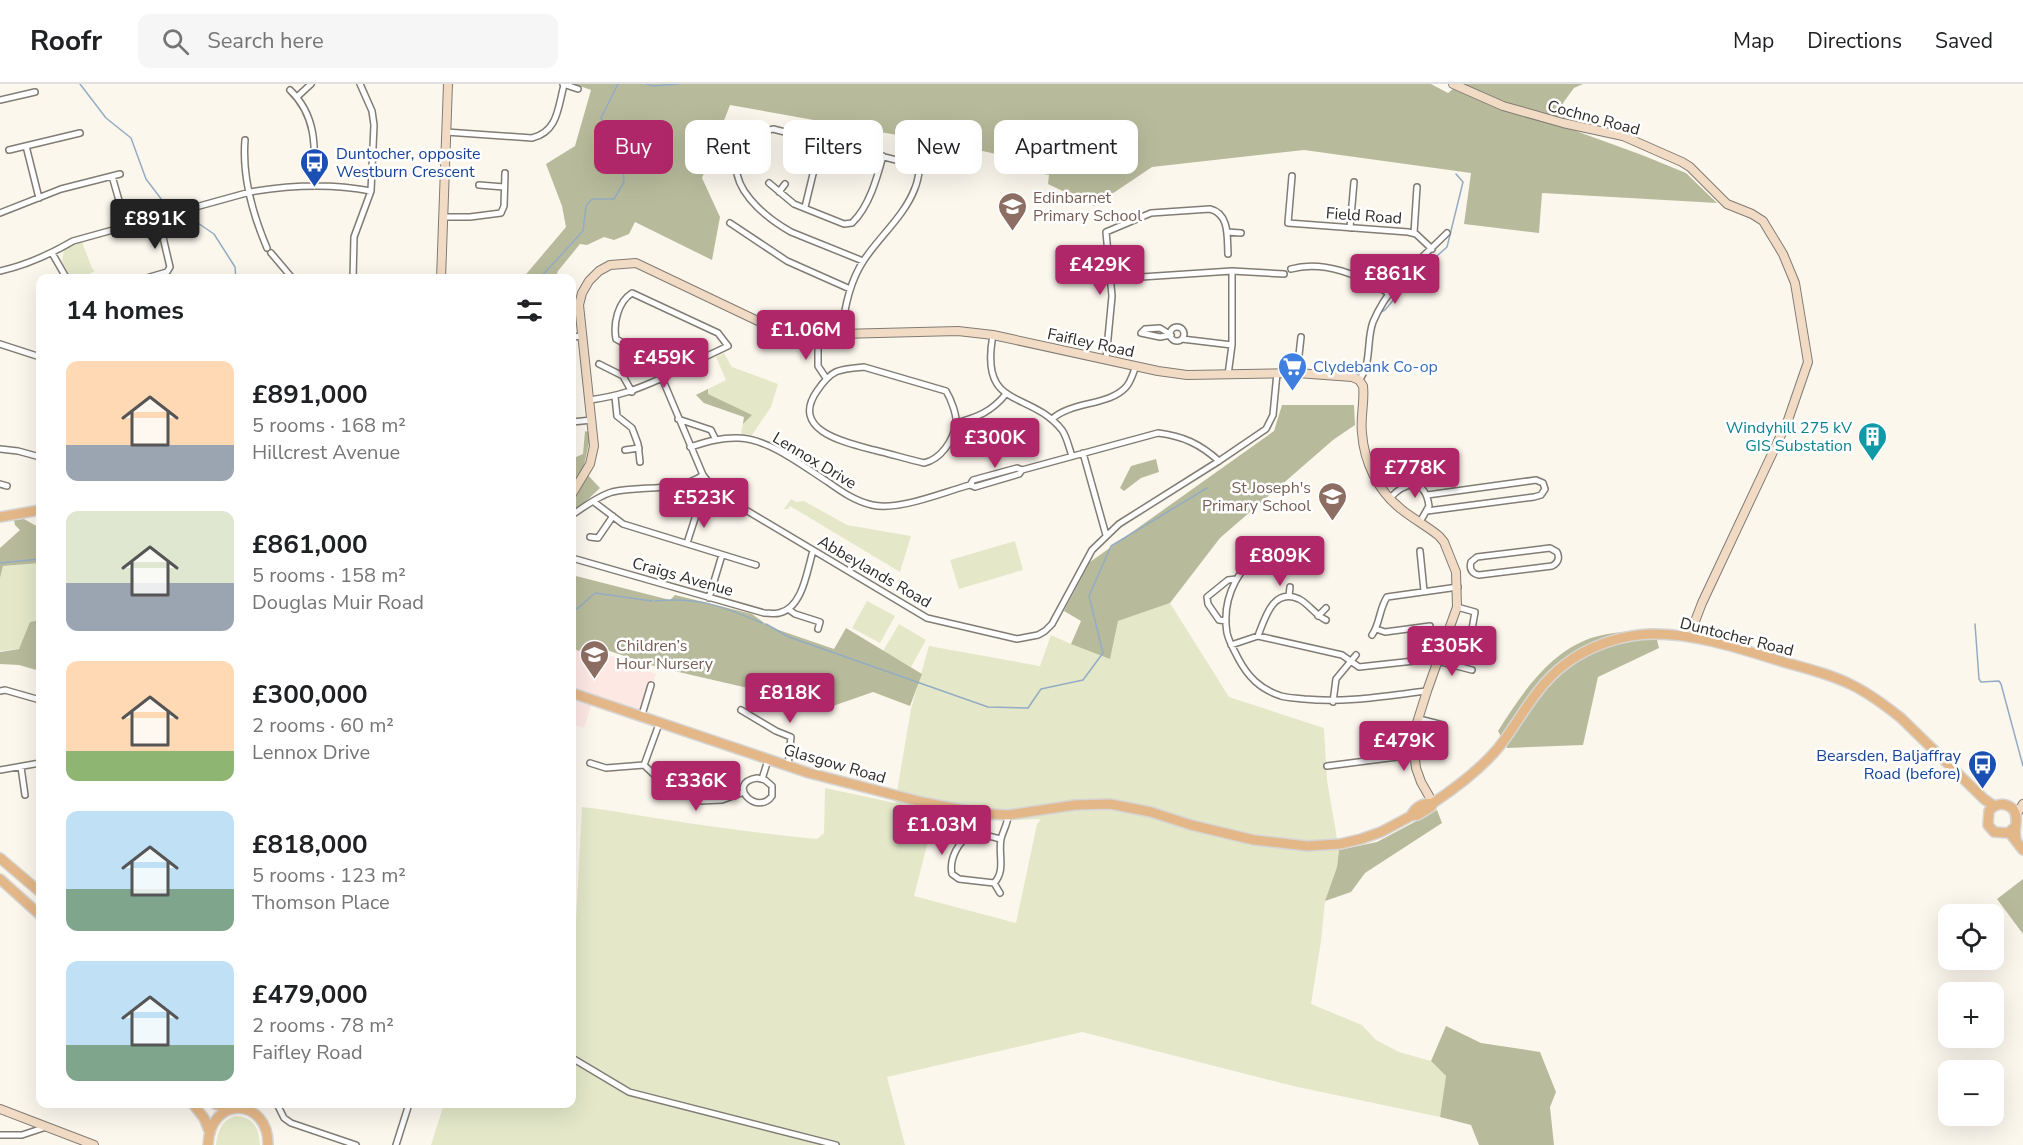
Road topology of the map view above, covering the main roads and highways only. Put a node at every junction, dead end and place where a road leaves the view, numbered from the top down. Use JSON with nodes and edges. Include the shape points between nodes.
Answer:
{"nodes":[{"id":1,"x":36,"y":511,"type":"edge"},
{"id":2,"x":0,"y":517,"type":"edge"},
{"id":3,"x":576,"y":694,"type":"edge"},
{"id":4,"x":1433,"y":803,"type":"junction"},
{"id":5,"x":1991,"y":808,"type":"junction"},
{"id":6,"x":1411,"y":816,"type":"junction"},
{"id":7,"x":2013,"y":833,"type":"junction"},
{"id":8,"x":2023,"y":850,"type":"edge"},
{"id":9,"x":0,"y":858,"type":"edge"},
{"id":10,"x":0,"y":879,"type":"edge"},
{"id":11,"x":36,"y":889,"type":"edge"},
{"id":12,"x":36,"y":911,"type":"edge"},
{"id":13,"x":196,"y":1108,"type":"edge"},
{"id":14,"x":231,"y":1108,"type":"edge"},
{"id":15,"x":238,"y":1108,"type":"edge"},
{"id":16,"x":254,"y":1108,"type":"edge"},
{"id":17,"x":208,"y":1142,"type":"edge"},
{"id":18,"x":268,"y":1145,"type":"edge"}],
"edges":[{"from":1,"to":2,"type":"main road"},
{"from":3,"to":6,"type":"main road","name":"Glasgow Road","via":[[788,766],[965,811],[1008,814],[1110,804],[1254,840],[1307,846],[1361,839]]},
{"from":4,"to":5,"type":"main road","name":"Duntocher Road","via":[[1487,760],[1537,691],[1564,664],[1603,644],[1652,634],[1689,637],[1852,685],[1901,718]]},
{"from":4,"to":6,"type":"main road","name":"Glasgow Road"},
{"from":4,"to":6,"type":"main road","name":"Glasgow Road","via":[[1422,805]]},
{"from":5,"to":7,"type":"main road","via":[[1987,820],[1990,829]]},
{"from":5,"to":7,"type":"main road","via":[[2002,804],[2014,811]]},
{"from":7,"to":8,"type":"main road"},
{"from":9,"to":11,"type":"main road"},
{"from":10,"to":12,"type":"main road"},
{"from":13,"to":17,"type":"main road","via":[[207,1124]]},
{"from":14,"to":17,"type":"main road","via":[[218,1118]]},
{"from":15,"to":16,"type":"main road"},
{"from":16,"to":18,"type":"main road","via":[[266,1129]]}]}
